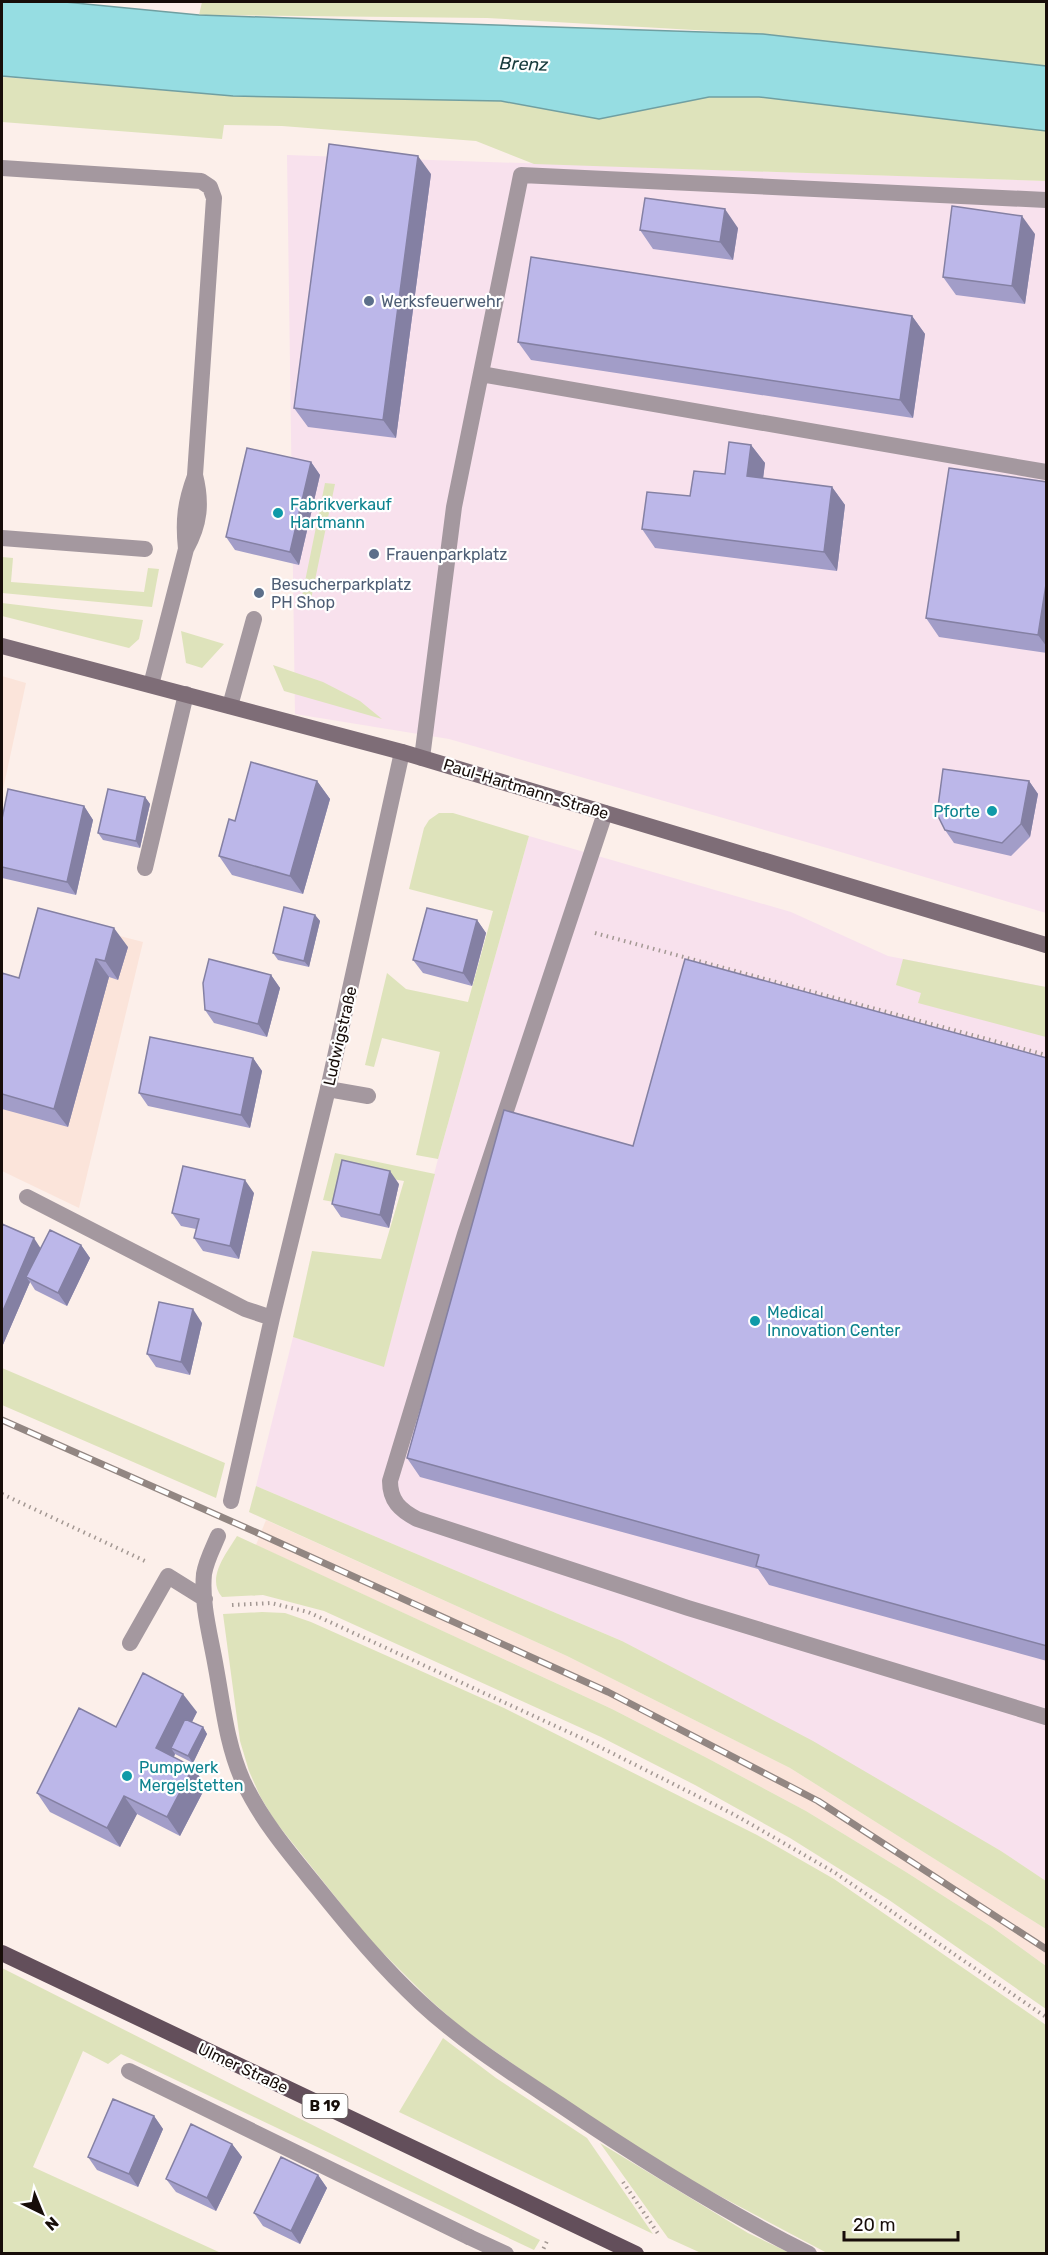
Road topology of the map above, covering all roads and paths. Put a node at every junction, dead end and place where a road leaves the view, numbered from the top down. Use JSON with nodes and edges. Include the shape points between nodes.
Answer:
{"nodes":[{"id":1,"x":2,"y":168,"type":"edge"},
{"id":2,"x":1047,"y":200,"type":"edge"},
{"id":3,"x":482,"y":374,"type":"junction"},
{"id":4,"x":1047,"y":472,"type":"edge"},
{"id":5,"x":2,"y":538,"type":"edge"},
{"id":6,"x":144,"y":549,"type":"dead end"},
{"id":7,"x":254,"y":619,"type":"dead end"},
{"id":8,"x":2,"y":646,"type":"edge"},
{"id":9,"x":151,"y":685,"type":"junction"},
{"id":10,"x":186,"y":694,"type":"junction"},
{"id":11,"x":231,"y":706,"type":"junction"},
{"id":12,"x":402,"y":752,"type":"junction"},
{"id":13,"x":422,"y":758,"type":"junction"},
{"id":14,"x":605,"y":813,"type":"junction"},
{"id":15,"x":146,"y":868,"type":"dead end"},
{"id":16,"x":568,"y":925,"type":"junction"},
{"id":17,"x":1047,"y":945,"type":"edge"},
{"id":18,"x":1047,"y":1055,"type":"edge"},
{"id":19,"x":328,"y":1089,"type":"junction"},
{"id":20,"x":368,"y":1096,"type":"dead end"},
{"id":21,"x":27,"y":1197,"type":"dead end"},
{"id":22,"x":272,"y":1318,"type":"junction"},
{"id":23,"x":2,"y":1494,"type":"edge"},
{"id":24,"x":231,"y":1501,"type":"dead end"},
{"id":25,"x":218,"y":1536,"type":"dead end"},
{"id":26,"x":168,"y":1576,"type":"junction"},
{"id":27,"x":205,"y":1599,"type":"junction"},
{"id":28,"x":130,"y":1643,"type":"dead end"},
{"id":29,"x":1047,"y":1717,"type":"edge"},
{"id":30,"x":8,"y":1956,"type":"edge"},
{"id":31,"x":1047,"y":2017,"type":"edge"},
{"id":32,"x":129,"y":2072,"type":"dead end"},
{"id":33,"x":621,"y":2180,"type":"dead end"},
{"id":34,"x":660,"y":2236,"type":"dead end"},
{"id":35,"x":506,"y":2253,"type":"edge"},
{"id":36,"x":636,"y":2253,"type":"edge"},
{"id":37,"x":809,"y":2253,"type":"edge"}],
"edges":[{"from":1,"to":9,"type":"street","via":[[201,181],[210,187],[214,198],[195,475],[200,507]]},
{"from":2,"to":3,"type":"street","via":[[521,175]]},
{"from":3,"to":4,"type":"street"},
{"from":3,"to":13,"type":"street","via":[[454,507]]},
{"from":5,"to":6,"type":"street"},
{"from":7,"to":11,"type":"street"},
{"from":8,"to":9,"type":"main road","name":"Paul-Hartmann-Straße"},
{"from":9,"to":10,"type":"main road","name":"Paul-Hartmann-Straße"},
{"from":10,"to":11,"type":"main road","name":"Paul-Hartmann-Straße"},
{"from":10,"to":15,"type":"street"},
{"from":11,"to":12,"type":"main road","name":"Paul-Hartmann-Straße"},
{"from":12,"to":13,"type":"main road","name":"Paul-Hartmann-Straße"},
{"from":12,"to":19,"type":"street","name":"Ludwigstraße"},
{"from":13,"to":14,"type":"main road","name":"Paul-Hartmann-Straße"},
{"from":14,"to":16,"type":"street"},
{"from":14,"to":17,"type":"main road","name":"Paul-Hartmann-Straße"},
{"from":16,"to":18,"type":"path"},
{"from":16,"to":29,"type":"street","via":[[465,1234],[390,1481],[396,1506],[417,1519],[688,1608]]},
{"from":19,"to":20,"type":"street"},
{"from":19,"to":22,"type":"street","name":"Ludwigstraße"},
{"from":21,"to":22,"type":"street","via":[[245,1309]]},
{"from":22,"to":24,"type":"street","name":"Ludwigstraße"},
{"from":23,"to":26,"type":"path","via":[[127,1551]]},
{"from":25,"to":27,"type":"street","via":[[204,1572]]},
{"from":26,"to":27,"type":"street"},
{"from":26,"to":28,"type":"street"},
{"from":27,"to":31,"type":"path","via":[[224,1604],[271,1604],[308,1612],[588,1741],[733,1814],[834,1872]]},
{"from":27,"to":37,"type":"street","via":[[230,1744],[244,1783],[285,1847],[390,1974],[457,2034],[573,2114],[685,2187]]},
{"from":30,"to":36,"type":"main road","name":"Ulmer Straße","number":"B 19"},
{"from":32,"to":35,"type":"street"},
{"from":33,"to":34,"type":"path"}]}
